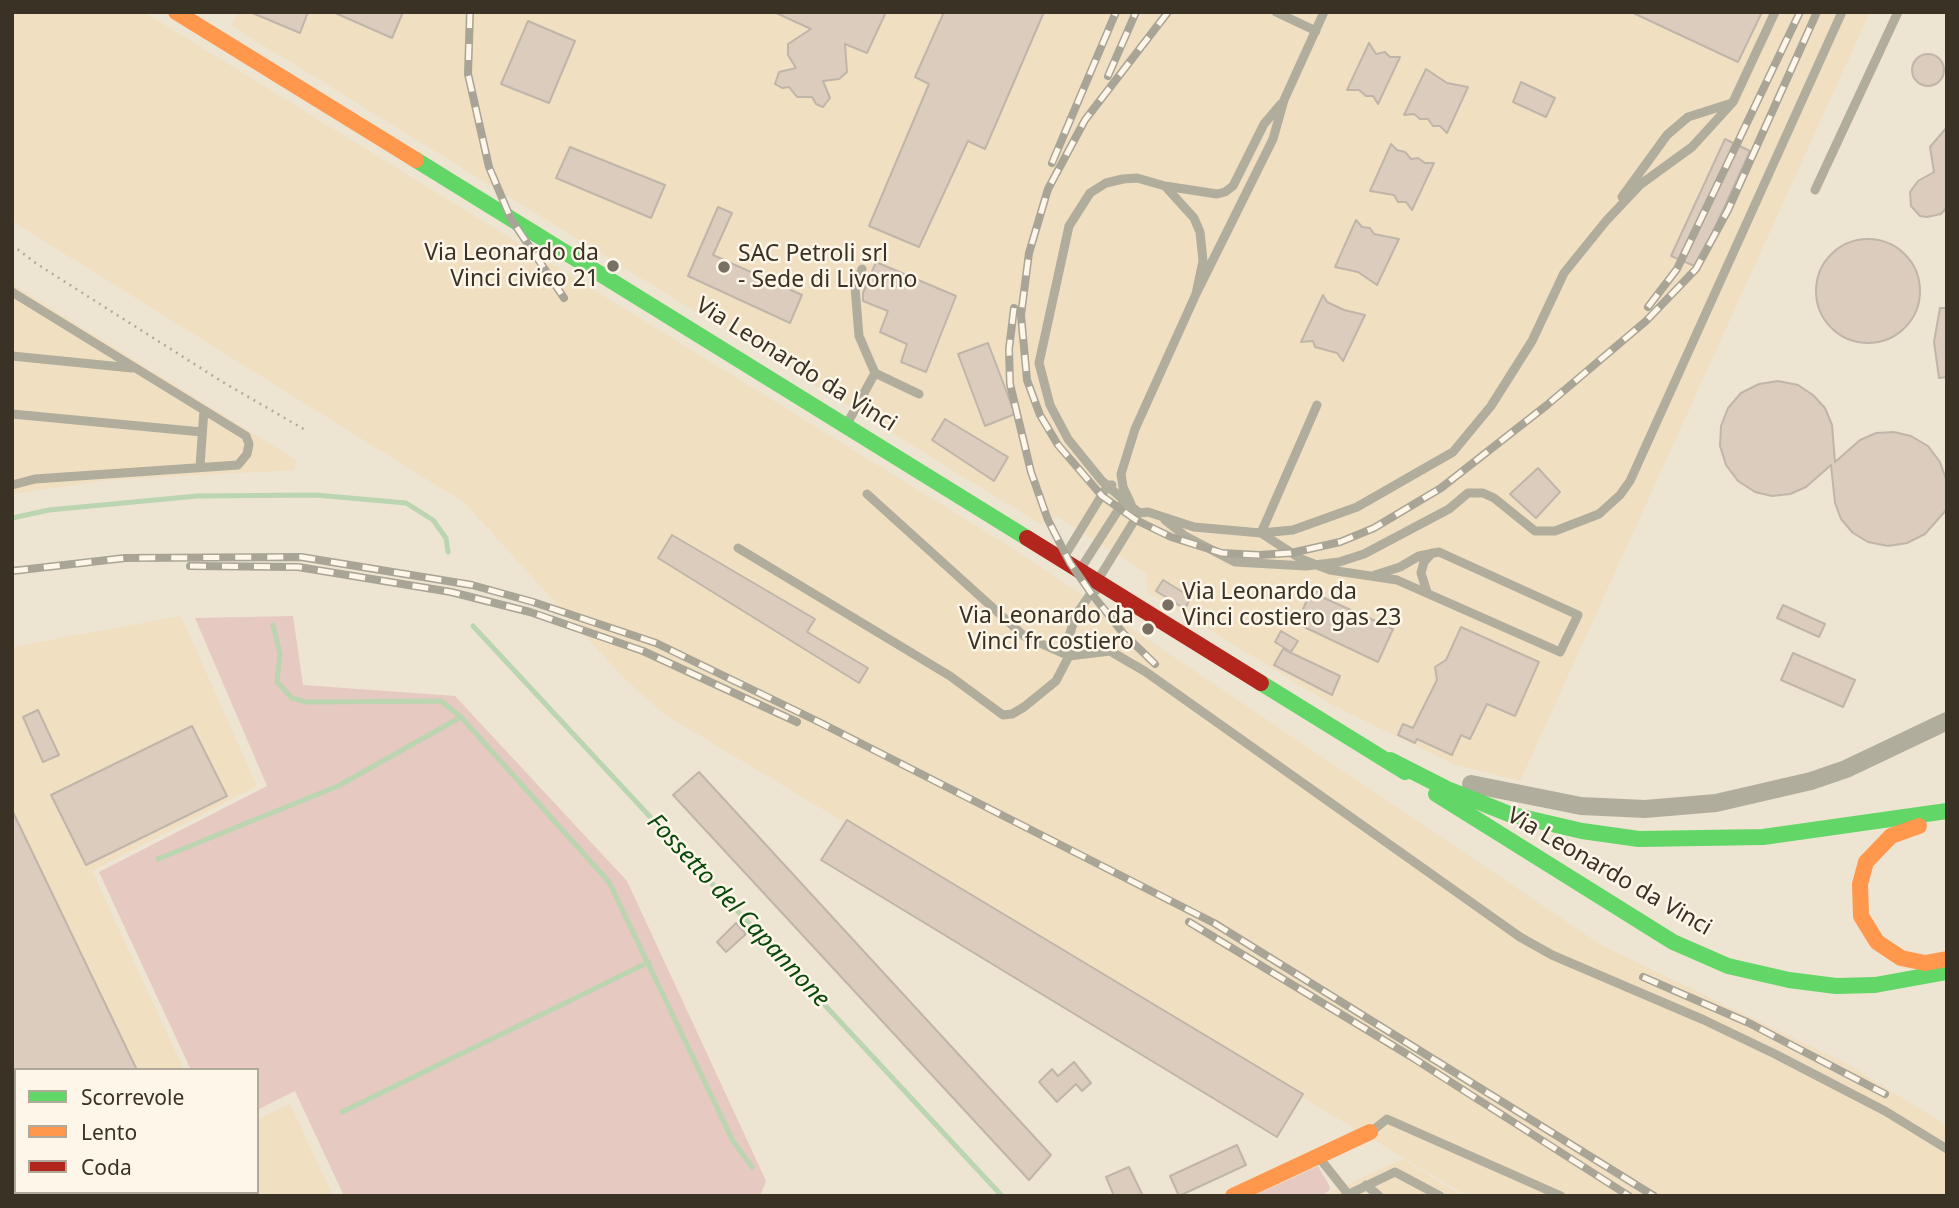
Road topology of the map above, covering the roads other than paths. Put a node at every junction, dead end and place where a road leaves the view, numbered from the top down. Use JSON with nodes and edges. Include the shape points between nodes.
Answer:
{"nodes":[{"id":1,"x":176,"y":12,"type":"edge"},
{"id":2,"x":1276,"y":12,"type":"edge"},
{"id":3,"x":1324,"y":12,"type":"edge"},
{"id":4,"x":1775,"y":12,"type":"edge"},
{"id":5,"x":1842,"y":12,"type":"edge"},
{"id":6,"x":1898,"y":12,"type":"edge"},
{"id":7,"x":1316,"y":31,"type":"junction"},
{"id":8,"x":1284,"y":100,"type":"junction"},
{"id":9,"x":1733,"y":102,"type":"junction"},
{"id":10,"x":1166,"y":186,"type":"junction"},
{"id":11,"x":1815,"y":190,"type":"dead end"},
{"id":12,"x":1606,"y":221,"type":"junction"},
{"id":13,"x":862,"y":269,"type":"dead end"},
{"id":14,"x":14,"y":294,"type":"edge"},
{"id":15,"x":1196,"y":294,"type":"junction"},
{"id":16,"x":12,"y":356,"type":"edge"},
{"id":17,"x":138,"y":369,"type":"junction"},
{"id":18,"x":875,"y":373,"type":"junction"},
{"id":19,"x":919,"y":394,"type":"dead end"},
{"id":20,"x":1317,"y":405,"type":"dead end"},
{"id":21,"x":204,"y":410,"type":"junction"},
{"id":22,"x":12,"y":414,"type":"edge"},
{"id":23,"x":846,"y":425,"type":"junction"},
{"id":24,"x":202,"y":432,"type":"junction"},
{"id":25,"x":200,"y":466,"type":"junction"},
{"id":26,"x":12,"y":485,"type":"edge"},
{"id":27,"x":1108,"y":485,"type":"junction"},
{"id":28,"x":1123,"y":487,"type":"junction"},
{"id":29,"x":867,"y":494,"type":"dead end"},
{"id":30,"x":1126,"y":498,"type":"junction"},
{"id":31,"x":1139,"y":513,"type":"junction"},
{"id":32,"x":1165,"y":520,"type":"junction"},
{"id":33,"x":1261,"y":533,"type":"junction"},
{"id":34,"x":738,"y":548,"type":"dead end"},
{"id":35,"x":1432,"y":553,"type":"junction"},
{"id":36,"x":1063,"y":559,"type":"junction"},
{"id":37,"x":1316,"y":565,"type":"junction"},
{"id":38,"x":1080,"y":569,"type":"junction"},
{"id":39,"x":1375,"y":575,"type":"junction"},
{"id":40,"x":1101,"y":583,"type":"junction"},
{"id":41,"x":1427,"y":592,"type":"junction"},
{"id":42,"x":1069,"y":656,"type":"junction"},
{"id":43,"x":1947,"y":722,"type":"edge"},
{"id":44,"x":1390,"y":760,"type":"junction"},
{"id":45,"x":1947,"y":811,"type":"edge"},
{"id":46,"x":1947,"y":820,"type":"edge"},
{"id":47,"x":1947,"y":959,"type":"edge"},
{"id":48,"x":1947,"y":972,"type":"edge"},
{"id":49,"x":1370,"y":1132,"type":"joint"},
{"id":50,"x":1947,"y":1149,"type":"edge"},
{"id":51,"x":1318,"y":1156,"type":"junction"},
{"id":52,"x":1366,"y":1185,"type":"junction"},
{"id":53,"x":1346,"y":1195,"type":"edge"},
{"id":54,"x":1233,"y":1196,"type":"edge"},
{"id":55,"x":1379,"y":1196,"type":"edge"},
{"id":56,"x":1440,"y":1196,"type":"edge"},
{"id":57,"x":1561,"y":1196,"type":"edge"}],
"edges":[{"from":1,"to":23,"type":"main road","name":"Via Leonardo da Vinci"},
{"from":2,"to":7,"type":"lane"},
{"from":3,"to":7,"type":"lane"},
{"from":4,"to":9,"type":"lane"},
{"from":5,"to":37,"type":"lane","via":[[1620,495],[1599,514],[1574,525],[1535,531],[1494,498],[1468,493],[1449,509],[1364,554]]},
{"from":6,"to":11,"type":"lane"},
{"from":7,"to":8,"type":"lane"},
{"from":8,"to":10,"type":"lane","via":[[1264,124],[1233,186],[1225,192]]},
{"from":8,"to":15,"type":"lane","via":[[1273,139]]},
{"from":9,"to":12,"type":"lane","via":[[1692,147],[1641,184]]},
{"from":9,"to":12,"type":"lane","via":[[1688,117],[1667,135]]},
{"from":10,"to":15,"type":"lane","via":[[1200,232],[1203,261]]},
{"from":10,"to":27,"type":"lane","via":[[1137,178],[1106,183],[1079,207],[1069,226],[1040,350],[1041,374],[1055,417],[1073,446]]},
{"from":12,"to":33,"type":"lane","via":[[1564,273],[1532,341],[1491,406],[1453,452],[1357,507],[1293,530]]},
{"from":13,"to":18,"type":"lane","via":[[855,287],[859,336]]},
{"from":14,"to":17,"type":"lane"},
{"from":15,"to":28,"type":"lane","via":[[1131,439],[1122,466]]},
{"from":16,"to":17,"type":"lane"},
{"from":17,"to":21,"type":"lane"},
{"from":18,"to":19,"type":"lane"},
{"from":18,"to":23,"type":"lane"},
{"from":20,"to":33,"type":"lane"},
{"from":21,"to":24,"type":"lane"},
{"from":21,"to":25,"type":"lane","via":[[246,436],[248,444],[238,465]]},
{"from":22,"to":24,"type":"lane"},
{"from":23,"to":36,"type":"main road","name":"Via Leonardo da Vinci"},
{"from":24,"to":25,"type":"lane"},
{"from":25,"to":26,"type":"lane","via":[[35,479]]},
{"from":27,"to":28,"type":"lane"},
{"from":27,"to":30,"type":"lane"},
{"from":27,"to":36,"type":"lane"},
{"from":28,"to":30,"type":"lane"},
{"from":29,"to":42,"type":"lane","via":[[1000,618],[1024,636]]},
{"from":30,"to":31,"type":"lane"},
{"from":30,"to":38,"type":"lane"},
{"from":31,"to":32,"type":"lane"},
{"from":31,"to":40,"type":"lane"},
{"from":32,"to":33,"type":"lane"},
{"from":32,"to":37,"type":"lane","via":[[1185,536],[1236,562]]},
{"from":33,"to":37,"type":"lane"},
{"from":34,"to":42,"type":"lane","via":[[950,676],[1003,715],[1024,707],[1056,681]]},
{"from":35,"to":39,"type":"lane"},
{"from":35,"to":41,"type":"lane","via":[[1421,573]]},
{"from":35,"to":41,"type":"lane","via":[[1461,561],[1578,615],[1560,652]]},
{"from":36,"to":38,"type":"main road","name":"Via Leonardo da Vinci"},
{"from":37,"to":39,"type":"lane"},
{"from":38,"to":40,"type":"main road","name":"Via Leonardo da Vinci"},
{"from":39,"to":41,"type":"lane"},
{"from":40,"to":42,"type":"lane","via":[[1076,615],[1069,635]]},
{"from":40,"to":44,"type":"main road","name":"Via Leonardo da Vinci"},
{"from":42,"to":50,"type":"lane","via":[[1110,651],[1146,672],[1428,874],[1552,956],[1775,1054]]},
{"from":43,"to":44,"type":"street","name":"Via Leonardo da Vinci","via":[[1811,781],[1685,807],[1581,806],[1526,797]]},
{"from":44,"to":45,"type":"main road","via":[[1509,814],[1639,839],[1763,837]]},
{"from":44,"to":48,"type":"main road","name":"Via Leonardo da Vinci","via":[[1478,823],[1674,942],[1718,962],[1836,986],[1886,984]]},
{"from":46,"to":47,"type":"main road","via":[[1902,831],[1881,843],[1866,862],[1859,894],[1865,925],[1888,951],[1913,962]]},
{"from":49,"to":51,"type":"main road"},
{"from":49,"to":57,"type":"lane","via":[[1387,1119]]},
{"from":51,"to":53,"type":"lane"},
{"from":51,"to":54,"type":"main road"},
{"from":52,"to":53,"type":"lane"},
{"from":52,"to":55,"type":"lane"},
{"from":52,"to":56,"type":"lane","via":[[1395,1172]]}]}
